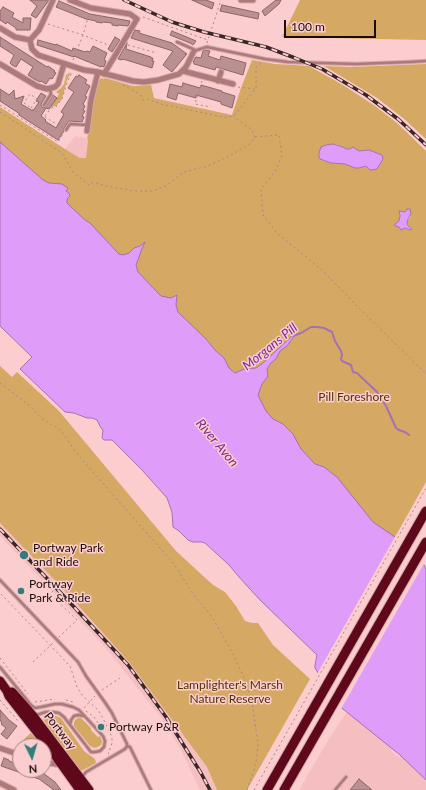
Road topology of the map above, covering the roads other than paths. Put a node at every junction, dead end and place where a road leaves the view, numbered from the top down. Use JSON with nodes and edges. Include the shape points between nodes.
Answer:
{"nodes":[{"id":1,"x":53,"y":0,"type":"edge"},
{"id":2,"x":70,"y":0,"type":"edge"},
{"id":3,"x":241,"y":0,"type":"edge"},
{"id":4,"x":253,"y":0,"type":"edge"},
{"id":5,"x":0,"y":28,"type":"edge"},
{"id":6,"x":30,"y":40,"type":"junction"},
{"id":7,"x":177,"y":42,"type":"dead end"},
{"id":8,"x":194,"y":51,"type":"junction"},
{"id":9,"x":426,"y":61,"type":"edge"},
{"id":10,"x":0,"y":64,"type":"edge"},
{"id":11,"x":64,"y":64,"type":"junction"},
{"id":12,"x":183,"y":71,"type":"junction"},
{"id":13,"x":221,"y":72,"type":"dead end"},
{"id":14,"x":101,"y":73,"type":"junction"},
{"id":15,"x":218,"y":80,"type":"junction"},
{"id":16,"x":233,"y":84,"type":"road end"},
{"id":17,"x":50,"y":89,"type":"junction"},
{"id":18,"x":44,"y":105,"type":"dead end"},
{"id":19,"x":87,"y":125,"type":"junction"},
{"id":20,"x":66,"y":130,"type":"dead end"},
{"id":21,"x":87,"y":131,"type":"dead end"},
{"id":22,"x":426,"y":511,"type":"edge"},
{"id":23,"x":426,"y":542,"type":"edge"},
{"id":24,"x":0,"y":580,"type":"edge"},
{"id":25,"x":0,"y":667,"type":"edge"},
{"id":26,"x":0,"y":681,"type":"edge"},
{"id":27,"x":84,"y":716,"type":"junction"},
{"id":28,"x":26,"y":720,"type":"junction"},
{"id":29,"x":70,"y":725,"type":"junction"},
{"id":30,"x":41,"y":738,"type":"edge"},
{"id":31,"x":127,"y":746,"type":"junction"},
{"id":32,"x":0,"y":748,"type":"edge"},
{"id":33,"x":52,"y":751,"type":"edge"},
{"id":34,"x":12,"y":752,"type":"edge"},
{"id":35,"x":52,"y":763,"type":"edge"},
{"id":36,"x":62,"y":766,"type":"junction"},
{"id":37,"x":346,"y":777,"type":"dead end"},
{"id":38,"x":81,"y":779,"type":"junction"},
{"id":39,"x":0,"y":782,"type":"edge"},
{"id":40,"x":14,"y":790,"type":"edge"},
{"id":41,"x":80,"y":790,"type":"edge"},
{"id":42,"x":89,"y":790,"type":"edge"},
{"id":43,"x":151,"y":790,"type":"edge"},
{"id":44,"x":267,"y":790,"type":"edge"},
{"id":45,"x":284,"y":790,"type":"edge"},
{"id":46,"x":335,"y":790,"type":"edge"}],
"edges":[{"from":1,"to":6,"type":"street","via":[[38,31]]},
{"from":2,"to":14,"type":"street","via":[[91,8],[130,14],[137,19]]},
{"from":3,"to":4,"type":"street"},
{"from":5,"to":6,"type":"street","via":[[15,37]]},
{"from":6,"to":11,"type":"street","via":[[31,47],[37,54]]},
{"from":7,"to":8,"type":"lane"},
{"from":8,"to":9,"type":"lane","via":[[207,47],[288,62],[356,64]]},
{"from":8,"to":12,"type":"street"},
{"from":10,"to":17,"type":"street","via":[[37,86]]},
{"from":11,"to":14,"type":"street"},
{"from":11,"to":17,"type":"street","via":[[59,82]]},
{"from":12,"to":14,"type":"street","via":[[175,76],[148,82]]},
{"from":12,"to":15,"type":"street"},
{"from":13,"to":15,"type":"street"},
{"from":14,"to":19,"type":"street","via":[[92,96]]},
{"from":15,"to":16,"type":"street"},
{"from":17,"to":18,"type":"lane","via":[[51,94]]},
{"from":19,"to":20,"type":"lane","via":[[70,124]]},
{"from":19,"to":21,"type":"street"},
{"from":22,"to":44,"type":"highway"},
{"from":23,"to":45,"type":"highway"},
{"from":24,"to":31,"type":"lane","via":[[78,662],[112,713]]},
{"from":25,"to":27,"type":"lane","via":[[35,708],[62,704],[74,707]]},
{"from":26,"to":28,"type":"highway","name":"Portway"},
{"from":27,"to":29,"type":"lane","via":[[74,716]]},
{"from":27,"to":29,"type":"lane","via":[[103,736],[104,747],[100,751],[90,752]]},
{"from":28,"to":29,"type":"lane","via":[[53,712],[59,713]]},
{"from":28,"to":30,"type":"highway","name":"Portway"},
{"from":28,"to":38,"type":"highway","name":"Portway"},
{"from":31,"to":38,"type":"lane","via":[[86,772]]},
{"from":31,"to":43,"type":"lane"},
{"from":32,"to":34,"type":"street"},
{"from":33,"to":36,"type":"highway","name":"Portway"},
{"from":35,"to":36,"type":"street"},
{"from":36,"to":41,"type":"highway","name":"Portway"},
{"from":37,"to":46,"type":"lane"},
{"from":38,"to":42,"type":"highway","name":"Portway"},
{"from":39,"to":40,"type":"street"}]}
